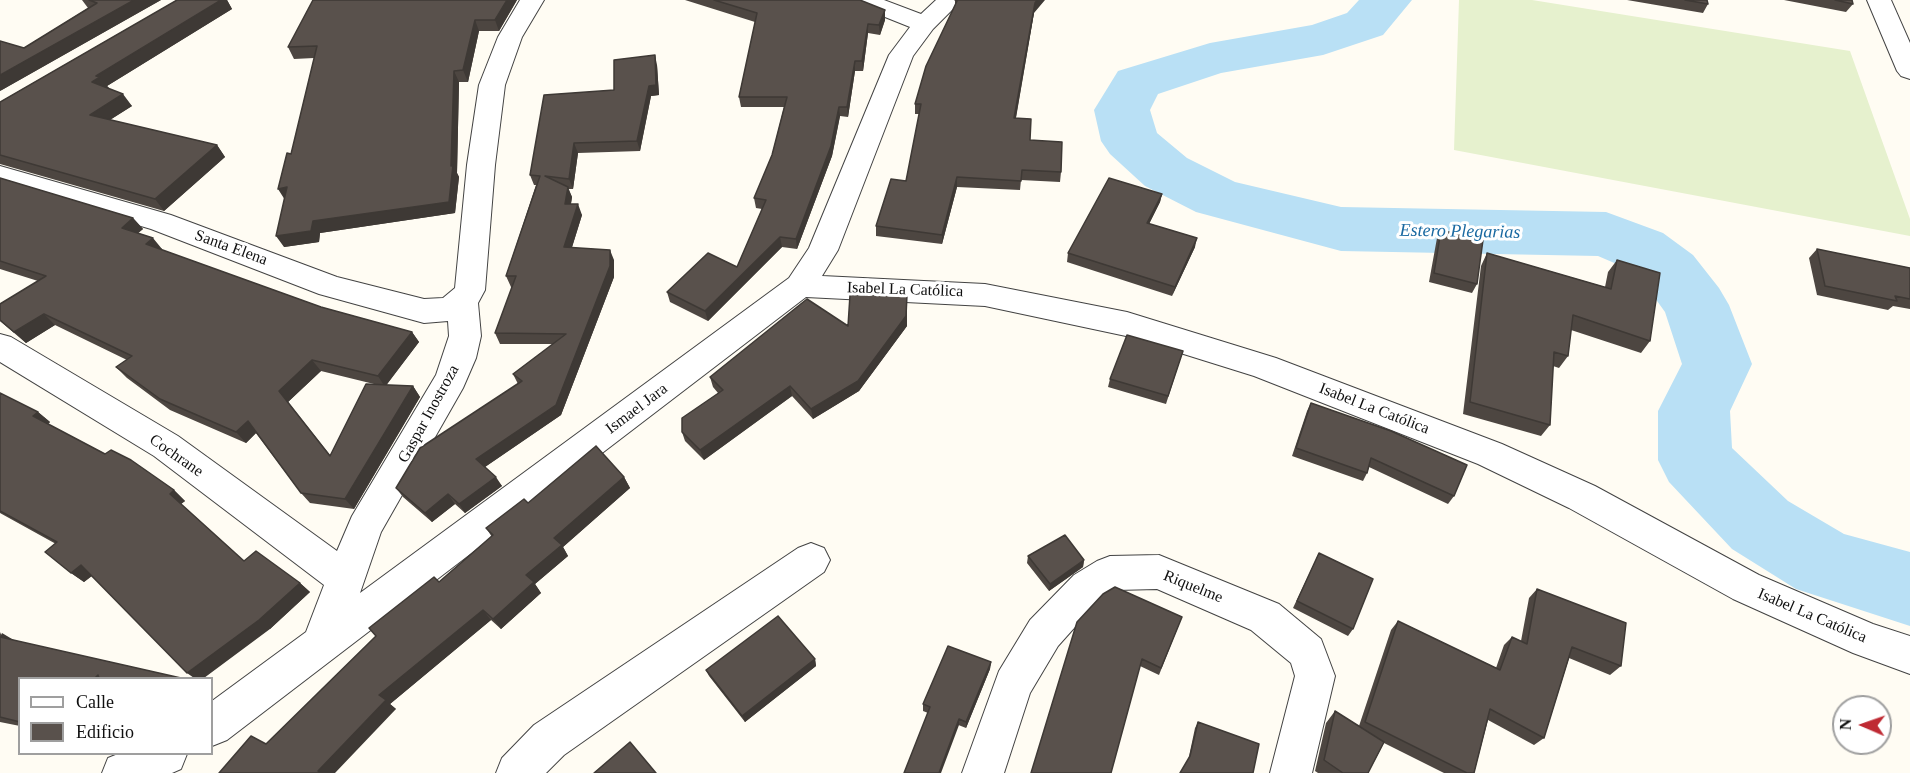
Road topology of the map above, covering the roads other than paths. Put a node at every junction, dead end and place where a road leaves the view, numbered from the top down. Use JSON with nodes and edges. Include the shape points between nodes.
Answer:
{"nodes":[{"id":1,"x":532,"y":0,"type":"edge"},
{"id":2,"x":863,"y":0,"type":"edge"},
{"id":3,"x":950,"y":0,"type":"edge"},
{"id":4,"x":1879,"y":0,"type":"edge"},
{"id":5,"x":924,"y":24,"type":"junction"},
{"id":6,"x":1910,"y":71,"type":"edge"},
{"id":7,"x":0,"y":176,"type":"edge"},
{"id":8,"x":800,"y":286,"type":"junction"},
{"id":9,"x":462,"y":302,"type":"junction"},
{"id":10,"x":0,"y":346,"type":"edge"},
{"id":11,"x":811,"y":560,"type":"dead end"},
{"id":12,"x":344,"y":578,"type":"junction"},
{"id":13,"x":321,"y":645,"type":"junction"},
{"id":14,"x":1910,"y":655,"type":"edge"},
{"id":15,"x":213,"y":725,"type":"edge"},
{"id":16,"x":162,"y":755,"type":"edge"},
{"id":17,"x":123,"y":773,"type":"edge"},
{"id":18,"x":517,"y":773,"type":"edge"},
{"id":19,"x":983,"y":773,"type":"edge"},
{"id":20,"x":1291,"y":773,"type":"edge"}],
"edges":[{"from":1,"to":9,"type":"street","name":"Gaspar Inostroza","via":[[510,37],[492,85],[470,290]]},
{"from":2,"to":5,"type":"street"},
{"from":3,"to":5,"type":"street","name":"Ismael Jara"},
{"from":4,"to":6,"type":"street"},
{"from":5,"to":8,"type":"street","name":"Ismael Jara","via":[[901,55],[823,250]]},
{"from":7,"to":9,"type":"street","name":"Santa Elena","via":[[161,222],[330,286],[424,311],[448,309]]},
{"from":8,"to":13,"type":"street","name":"Ismael Jara"},
{"from":8,"to":14,"type":"street","name":"Isabel La Católica","via":[[962,292],[1021,301],[1127,324],[1265,367],[1490,454],[1581,497],[1746,587]]},
{"from":9,"to":12,"type":"street","name":"Gaspar Inostroza","via":[[465,336],[460,358],[365,527]]},
{"from":10,"to":12,"type":"street","name":"Cochrane","via":[[165,446]]},
{"from":11,"to":18,"type":"street","via":[[549,740]]},
{"from":12,"to":13,"type":"street","name":"Gaspar Inostroza"},
{"from":13,"to":15,"type":"street","name":"Ismael Jara"},
{"from":16,"to":17,"type":"street"},
{"from":19,"to":20,"type":"street","name":"Riquelme","via":[[1013,685],[1044,633],[1087,586],[1110,573],[1159,572],[1265,617],[1307,651],[1315,676]]}]}
